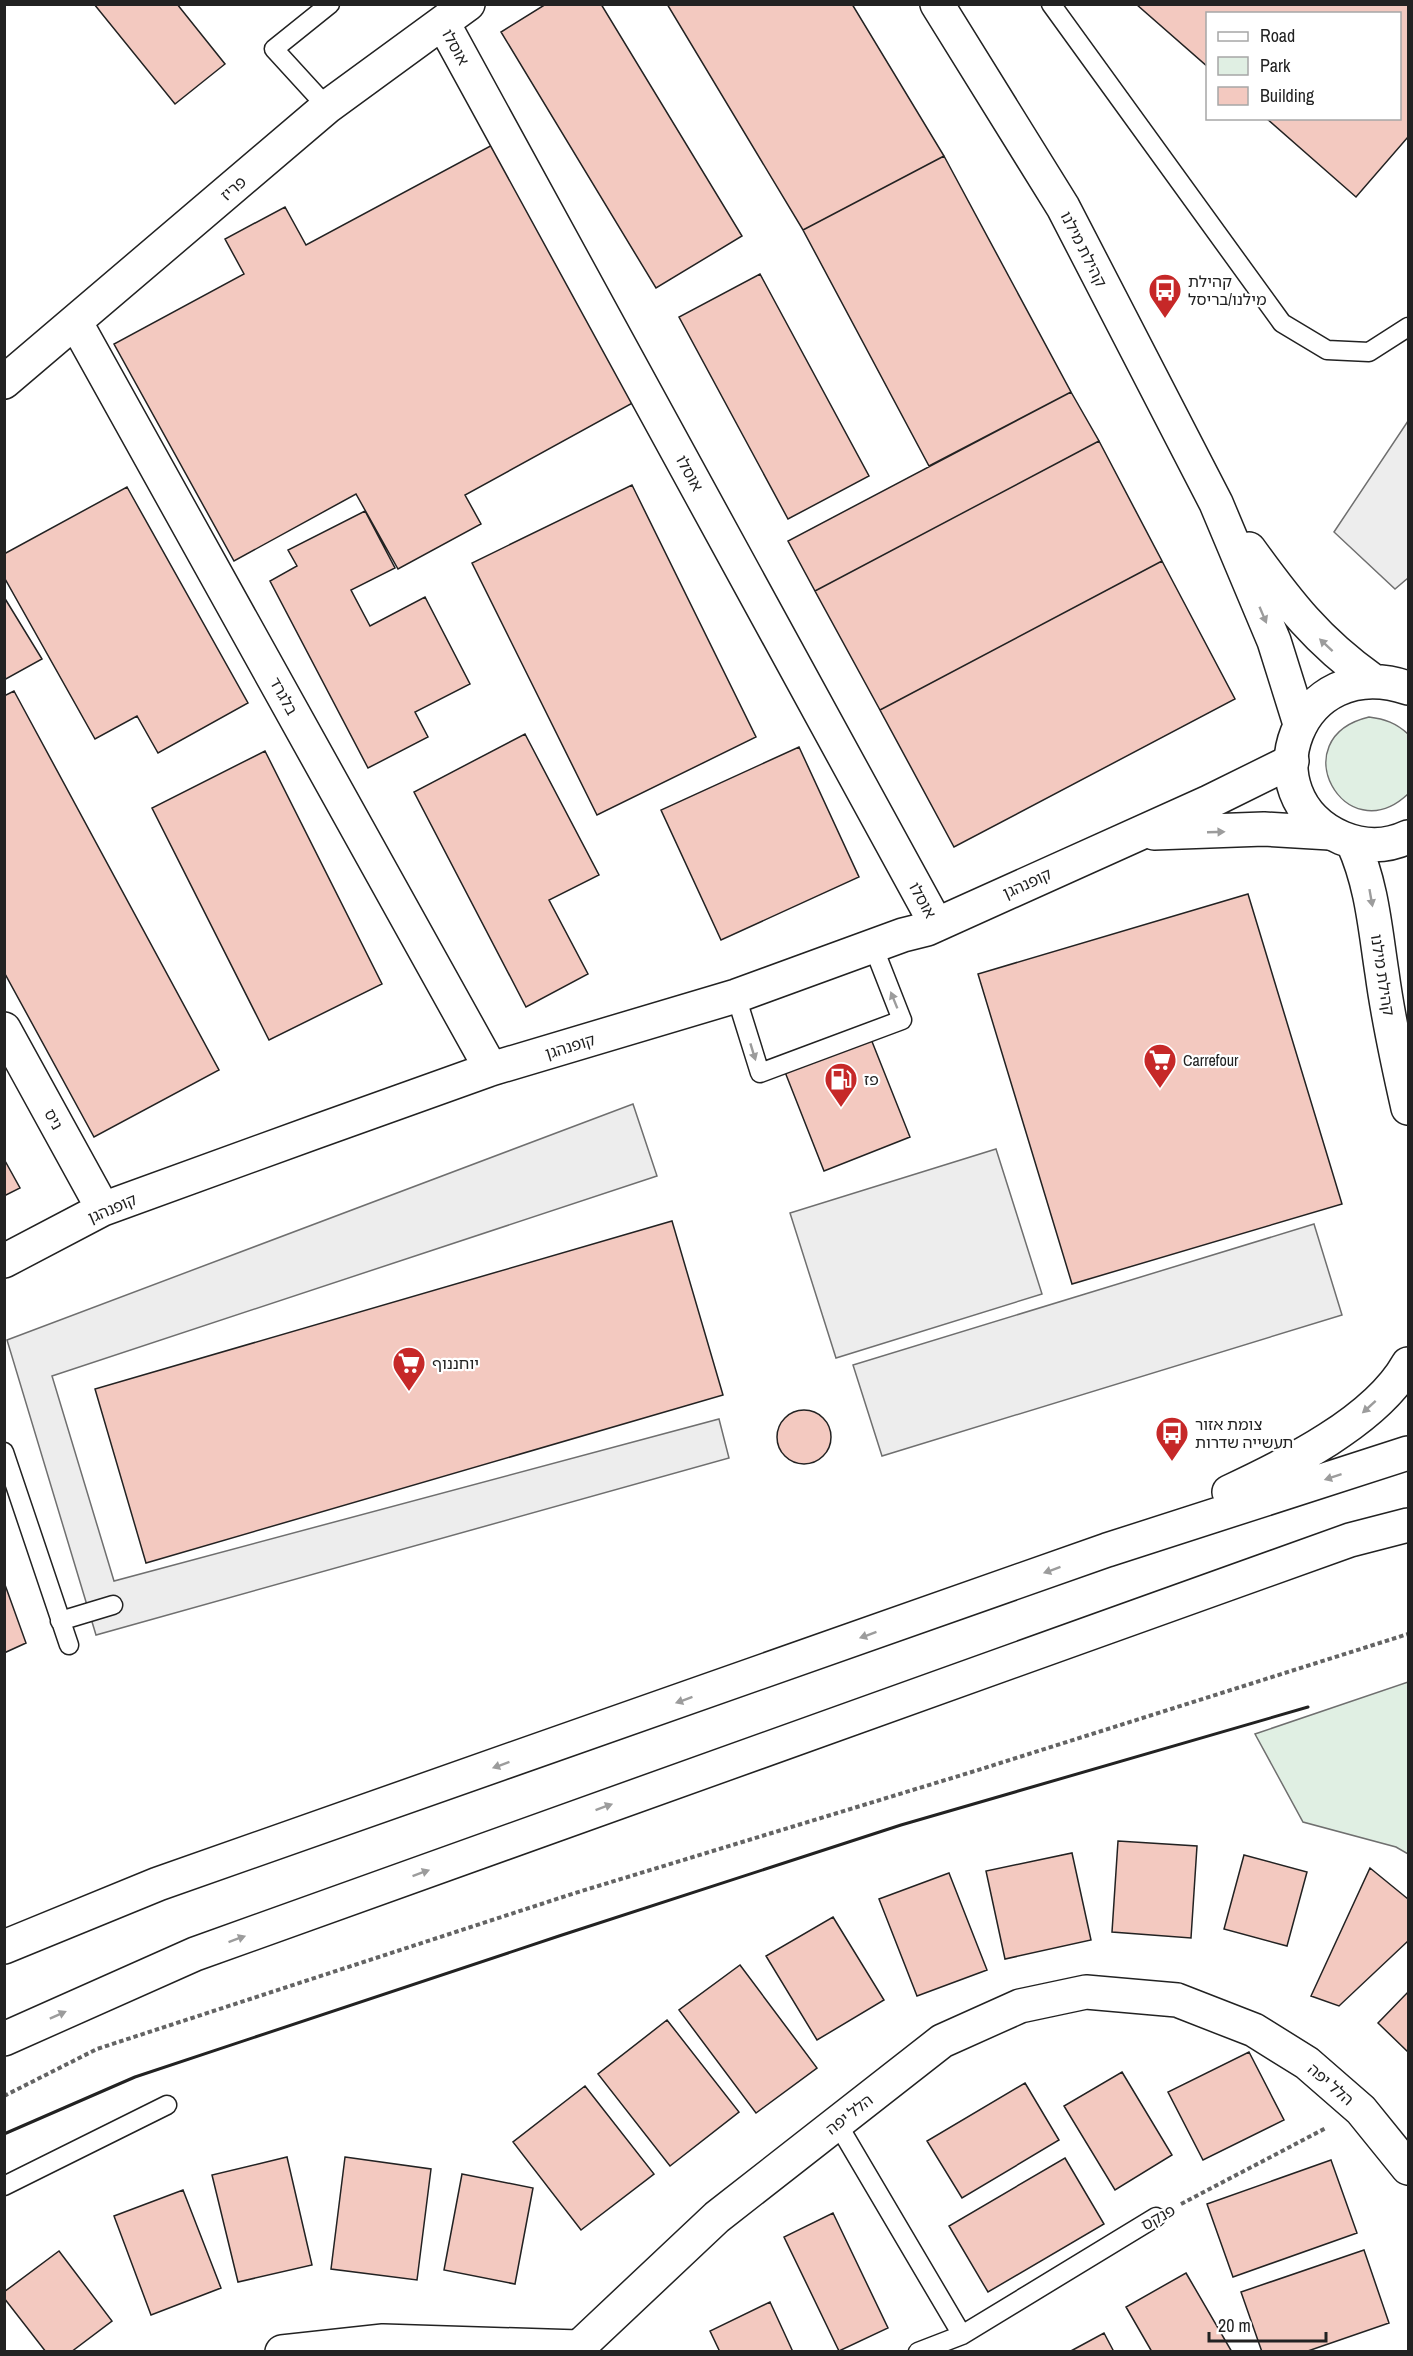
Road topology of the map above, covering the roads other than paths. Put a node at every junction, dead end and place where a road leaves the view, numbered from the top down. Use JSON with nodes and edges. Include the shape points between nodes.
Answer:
{"nodes":[{"id":1,"x":330,"y":4,"type":"edge"},
{"id":2,"x":937,"y":4,"type":"edge"},
{"id":3,"x":1051,"y":4,"type":"edge"},
{"id":4,"x":456,"y":14,"type":"edge"},
{"id":5,"x":327,"y":107,"type":"junction"},
{"id":6,"x":76,"y":323,"type":"junction"},
{"id":7,"x":1408,"y":327,"type":"edge"},
{"id":8,"x":4,"y":382,"type":"edge"},
{"id":9,"x":1216,"y":503,"type":"junction"},
{"id":10,"x":1395,"y":679,"type":"edge"},
{"id":11,"x":1300,"y":724,"type":"junction"},
{"id":12,"x":1292,"y":761,"type":"junction"},
{"id":13,"x":1137,"y":834,"type":"junction"},
{"id":14,"x":1408,"y":837,"type":"edge"},
{"id":15,"x":1342,"y":838,"type":"junction"},
{"id":16,"x":936,"y":924,"type":"junction"},
{"id":17,"x":873,"y":946,"type":"junction"},
{"id":18,"x":736,"y":996,"type":"junction"},
{"id":19,"x":4,"y":1029,"type":"edge"},
{"id":20,"x":491,"y":1070,"type":"junction"},
{"id":21,"x":1408,"y":1108,"type":"edge"},
{"id":22,"x":103,"y":1209,"type":"junction"},
{"id":23,"x":4,"y":1261,"type":"edge"},
{"id":24,"x":1408,"y":1364,"type":"edge"},
{"id":25,"x":4,"y":1452,"type":"edge"},
{"id":26,"x":1408,"y":1453,"type":"edge"},
{"id":27,"x":1408,"y":1525,"type":"edge"},
{"id":28,"x":1408,"y":1536,"type":"edge"},
{"id":29,"x":1350,"y":1540,"type":"junction"},
{"id":30,"x":1107,"y":1550,"type":"junction"},
{"id":31,"x":113,"y":1605,"type":"dead end"},
{"id":32,"x":60,"y":1621,"type":"junction"},
{"id":33,"x":69,"y":1645,"type":"dead end"},
{"id":34,"x":4,"y":1947,"type":"edge"},
{"id":35,"x":4,"y":2039,"type":"edge"},
{"id":36,"x":167,"y":2105,"type":"dead end"},
{"id":37,"x":837,"y":2123,"type":"junction"},
{"id":38,"x":1408,"y":2168,"type":"edge"},
{"id":39,"x":4,"y":2186,"type":"edge"},
{"id":40,"x":1156,"y":2217,"type":"road end"},
{"id":41,"x":962,"y":2335,"type":"junction"},
{"id":42,"x":579,"y":2349,"type":"edge"},
{"id":43,"x":282,"y":2352,"type":"edge"},
{"id":44,"x":918,"y":2352,"type":"edge"}],
"edges":[{"from":1,"to":5,"type":"lane","via":[[274,49]]},
{"from":2,"to":9,"type":"street","name":"קהילת מילנו","via":[[1063,207]]},
{"from":3,"to":7,"type":"lane","via":[[1282,323],[1327,350],[1368,352]]},
{"from":4,"to":5,"type":"street","name":"פריז"},
{"from":4,"to":16,"type":"street","name":"אוסלו"},
{"from":5,"to":6,"type":"street","name":"פריז"},
{"from":6,"to":8,"type":"street","name":"פריז"},
{"from":6,"to":20,"type":"street","name":"בלגרד"},
{"from":10,"to":9,"type":"street","name":"קהילת מילנו","one_way":true,"via":[[1338,656],[1315,634]]},
{"from":9,"to":11,"type":"street","name":"קהילת מילנו","one_way":true,"via":[[1274,641]]},
{"from":10,"to":11,"type":"street","via":[[1356,682],[1334,690]]},
{"from":11,"to":12,"type":"street"},
{"from":12,"to":13,"type":"street","name":"קופנהגן"},
{"from":12,"to":15,"type":"street","via":[[1298,797],[1311,818]]},
{"from":13,"to":15,"type":"street","name":"קופנהגן","one_way":true,"via":[[1264,829]]},
{"from":13,"to":16,"type":"street","name":"קופנהגן"},
{"from":14,"to":15,"type":"street","name":"קופנהגן","via":[[1397,843],[1375,845]]},
{"from":15,"to":21,"type":"street","name":"קהילת מילנו","one_way":true,"via":[[1365,870],[1372,898],[1382,975]]},
{"from":16,"to":17,"type":"street","name":"קופנהגן"},
{"from":17,"to":18,"type":"street","name":"קופנהגן"},
{"from":18,"to":17,"type":"lane","one_way":true,"via":[[760,1072],[902,1020]]},
{"from":18,"to":20,"type":"street","name":"קופנהגן"},
{"from":19,"to":22,"type":"street","name":"ניס"},
{"from":20,"to":22,"type":"street","name":"קופנהגן"},
{"from":22,"to":23,"type":"street","name":"קופנהגן"},
{"from":24,"to":30,"type":"street","one_way":true,"via":[[1369,1409],[1287,1465]]},
{"from":25,"to":32,"type":"lane"},
{"from":26,"to":30,"type":"street","one_way":true},
{"from":27,"to":29,"type":"street"},
{"from":28,"to":29,"type":"street"},
{"from":35,"to":29,"type":"street","one_way":true,"via":[[195,1954]]},
{"from":30,"to":34,"type":"street","one_way":true,"via":[[158,1884]]},
{"from":31,"to":32,"type":"lane"},
{"from":32,"to":33,"type":"lane"},
{"from":36,"to":39,"type":"lane"},
{"from":37,"to":38,"type":"street","name":"הלל יפה","via":[[942,2041],[1020,2006],[1086,1992],[1177,2000],[1254,2030],[1307,2063],[1361,2110]]},
{"from":37,"to":41,"type":"lane"},
{"from":37,"to":42,"type":"street","name":"הלל יפה","via":[[717,2217]]},
{"from":40,"to":41,"type":"lane","name":"פנקס"},
{"from":41,"to":44,"type":"lane","name":"פנקס"},
{"from":42,"to":43,"type":"street","name":"הלל יפה","via":[[383,2341]]}]}
